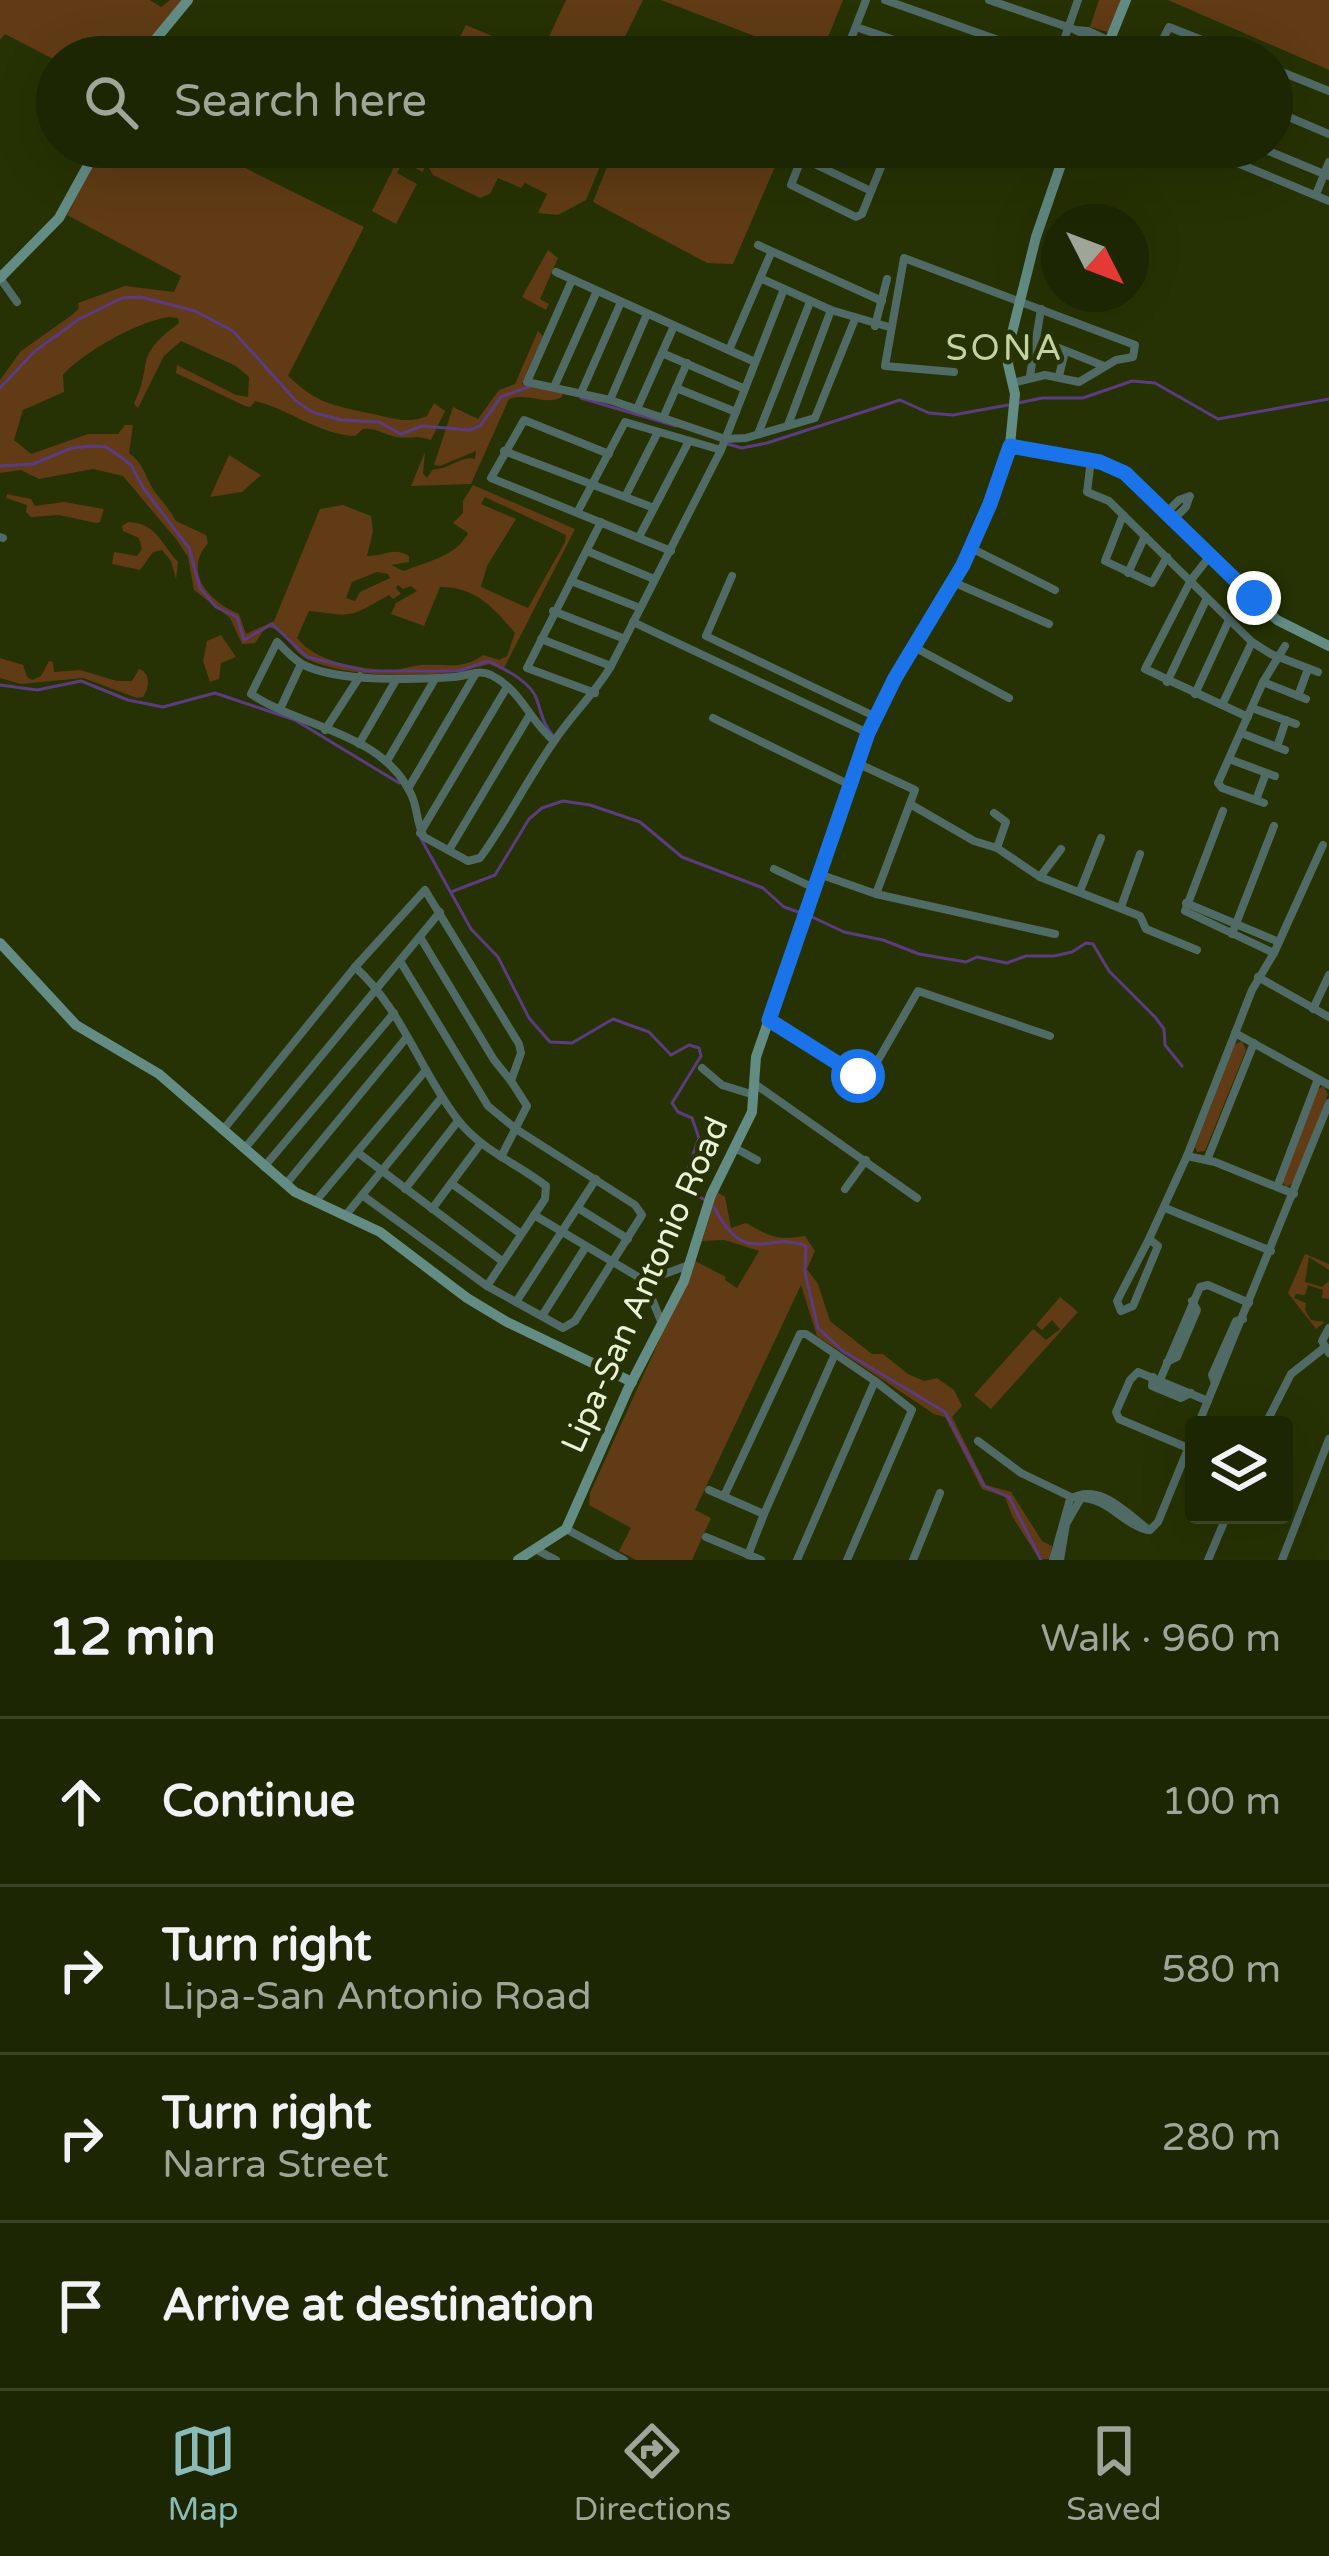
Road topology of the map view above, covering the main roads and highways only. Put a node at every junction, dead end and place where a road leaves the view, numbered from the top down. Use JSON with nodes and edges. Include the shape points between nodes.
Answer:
{"nodes":[{"id":1,"x":188,"y":0,"type":"edge"},
{"id":2,"x":1126,"y":0,"type":"edge"},
{"id":3,"x":158,"y":36,"type":"edge"},
{"id":4,"x":1112,"y":36,"type":"edge"},
{"id":5,"x":86,"y":168,"type":"edge"},
{"id":6,"x":1060,"y":168,"type":"edge"},
{"id":7,"x":0,"y":278,"type":"edge"},
{"id":8,"x":1010,"y":446,"type":"junction"},
{"id":9,"x":1329,"y":646,"type":"edge"},
{"id":10,"x":0,"y":943,"type":"edge"},
{"id":11,"x":632,"y":1382,"type":"junction"},
{"id":12,"x":518,"y":1560,"type":"edge"}],
"edges":[{"from":1,"to":3,"type":"main road"},
{"from":2,"to":4,"type":"main road"},
{"from":5,"to":7,"type":"main road","via":[[59,218]]},
{"from":6,"to":8,"type":"main road","name":"Lipa-San Antonio Road","via":[[1010,341]]},
{"from":8,"to":9,"type":"main road","via":[[1125,473],[1282,625]]},
{"from":8,"to":11,"type":"main road","name":"Lipa-San Antonio Road","via":[[971,548],[868,733],[754,1062],[749,1119]]},
{"from":10,"to":11,"type":"main road","via":[[76,1025],[159,1074],[286,1184],[394,1241],[507,1322]]},
{"from":11,"to":12,"type":"main road","name":"Lipa-San Antonio Road","via":[[566,1529]]}]}
